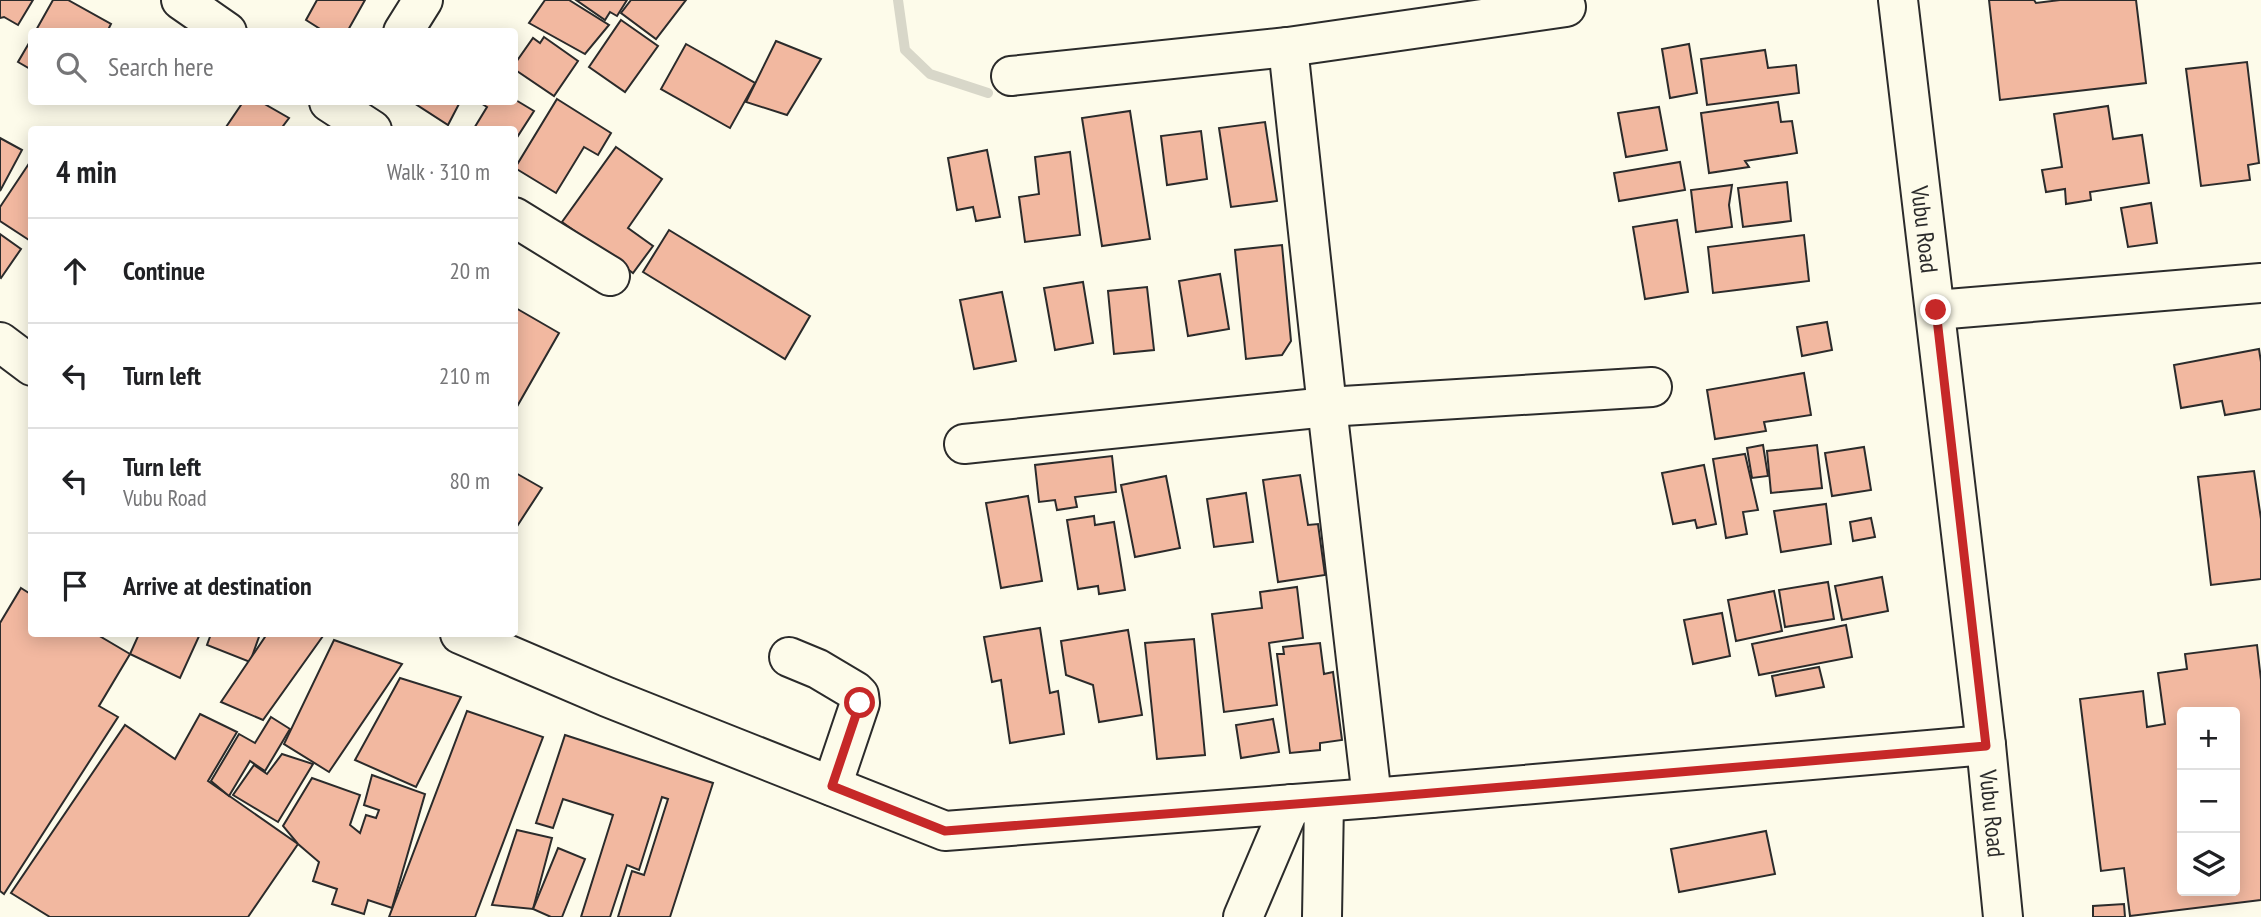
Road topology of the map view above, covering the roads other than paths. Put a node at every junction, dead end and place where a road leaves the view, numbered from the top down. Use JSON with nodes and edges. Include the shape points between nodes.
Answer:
{"nodes":[{"id":1,"x":181,"y":0,"type":"edge"},
{"id":2,"x":423,"y":0,"type":"edge"},
{"id":3,"x":1898,"y":0,"type":"edge"},
{"id":4,"x":1566,"y":7,"type":"dead end"},
{"id":5,"x":221,"y":28,"type":"edge"},
{"id":6,"x":406,"y":28,"type":"edge"},
{"id":7,"x":1288,"y":47,"type":"junction"},
{"id":8,"x":1011,"y":76,"type":"dead end"},
{"id":9,"x":518,"y":219,"type":"edge"},
{"id":10,"x":610,"y":276,"type":"dead end"},
{"id":11,"x":2261,"y":284,"type":"edge"},
{"id":12,"x":1936,"y":310,"type":"junction"},
{"id":13,"x":0,"y":342,"type":"edge"},
{"id":14,"x":28,"y":363,"type":"edge"},
{"id":15,"x":1652,"y":387,"type":"dead end"},
{"id":16,"x":1327,"y":407,"type":"junction"},
{"id":17,"x":964,"y":444,"type":"dead end"},
{"id":18,"x":467,"y":637,"type":"edge"},
{"id":19,"x":789,"y":657,"type":"dead end"},
{"id":20,"x":1986,"y":746,"type":"junction"},
{"id":21,"x":832,"y":786,"type":"junction"},
{"id":22,"x":1373,"y":798,"type":"junction"},
{"id":23,"x":1307,"y":803,"type":"junction"},
{"id":24,"x":1243,"y":917,"type":"edge"},
{"id":25,"x":1322,"y":917,"type":"edge"},
{"id":26,"x":2003,"y":917,"type":"edge"}],
"edges":[{"from":1,"to":5,"type":"street"},
{"from":2,"to":6,"type":"street"},
{"from":3,"to":12,"type":"street","name":"Vubu Road"},
{"from":4,"to":7,"type":"street"},
{"from":7,"to":8,"type":"street"},
{"from":7,"to":16,"type":"street"},
{"from":9,"to":10,"type":"street"},
{"from":11,"to":12,"type":"street"},
{"from":12,"to":20,"type":"street","name":"Vubu Road"},
{"from":13,"to":14,"type":"street"},
{"from":15,"to":16,"type":"street"},
{"from":16,"to":17,"type":"street"},
{"from":16,"to":22,"type":"street"},
{"from":18,"to":21,"type":"street"},
{"from":19,"to":21,"type":"street","via":[[859,695]]},
{"from":20,"to":22,"type":"street"},
{"from":20,"to":26,"type":"street","name":"Vubu Road"},
{"from":21,"to":23,"type":"street","via":[[945,831]]},
{"from":22,"to":23,"type":"street"},
{"from":23,"to":24,"type":"street"},
{"from":23,"to":25,"type":"street"}]}
